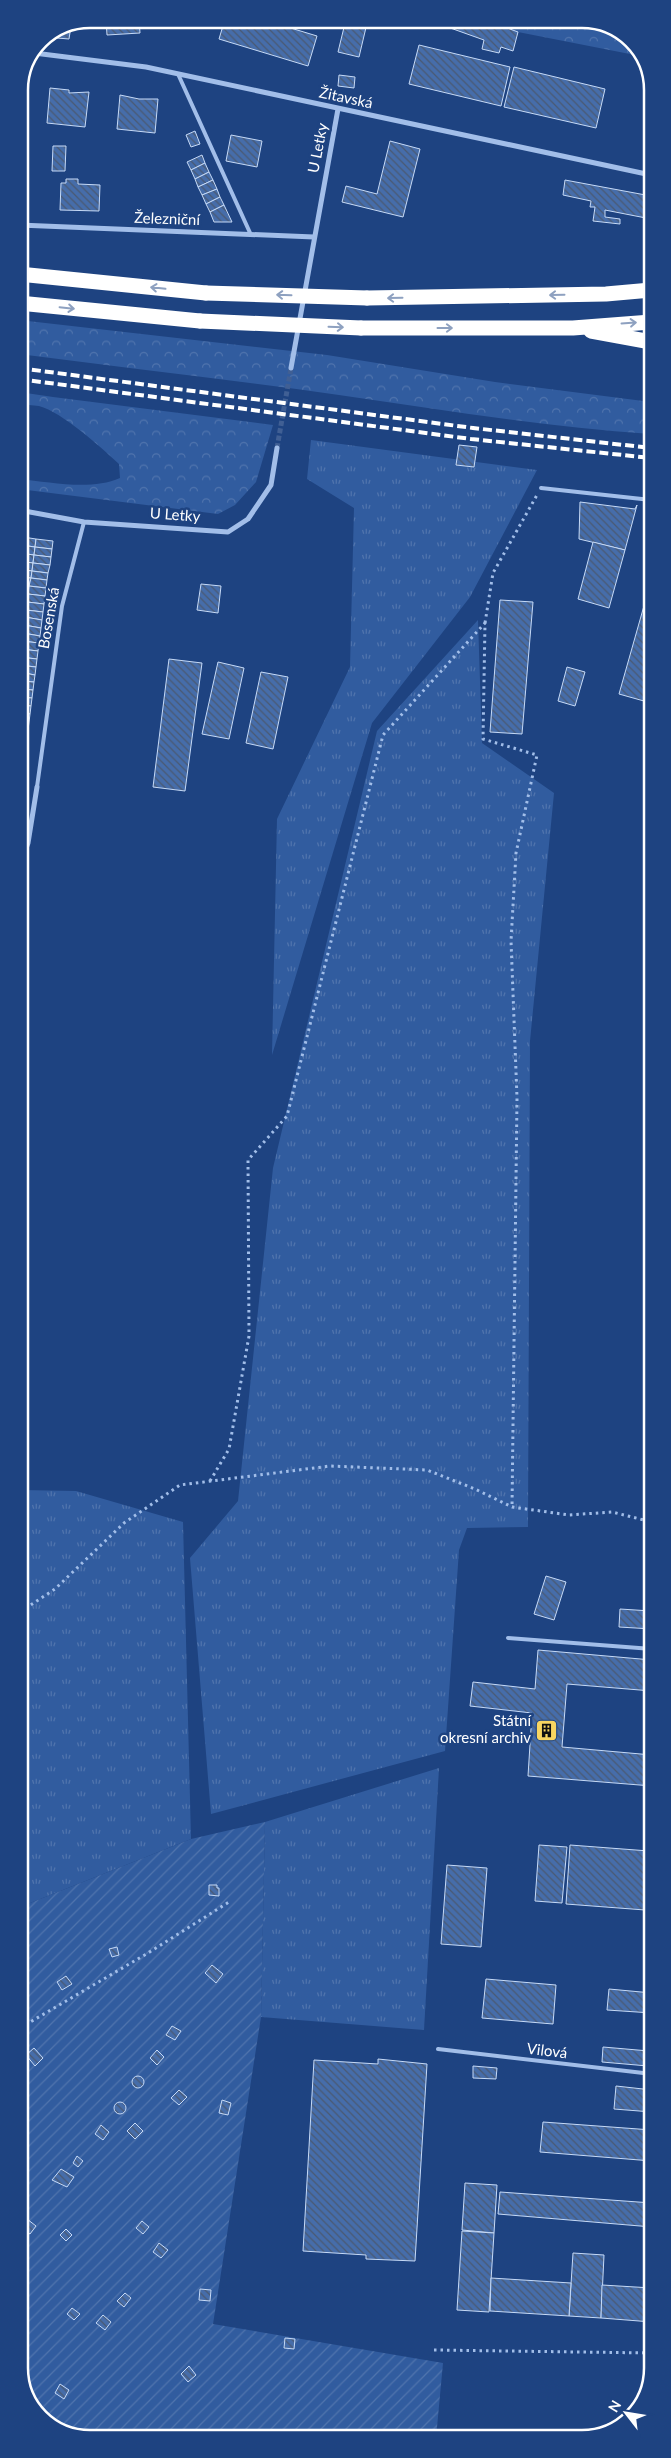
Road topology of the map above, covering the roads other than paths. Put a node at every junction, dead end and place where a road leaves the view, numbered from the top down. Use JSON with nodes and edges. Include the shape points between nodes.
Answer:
{"nodes":[{"id":1,"x":39,"y":54,"type":"edge"},
{"id":2,"x":178,"y":74,"type":"junction"},
{"id":3,"x":338,"y":109,"type":"junction"},
{"id":4,"x":644,"y":174,"type":"edge"},
{"id":5,"x":27,"y":225,"type":"edge"},
{"id":6,"x":251,"y":235,"type":"junction"},
{"id":7,"x":314,"y":237,"type":"junction"},
{"id":8,"x":27,"y":275,"type":"edge"},
{"id":9,"x":644,"y":284,"type":"edge"},
{"id":10,"x":644,"y":291,"type":"edge"},
{"id":11,"x":606,"y":294,"type":"junction"},
{"id":12,"x":27,"y":304,"type":"edge"},
{"id":13,"x":644,"y":323,"type":"edge"},
{"id":14,"x":573,"y":328,"type":"junction"},
{"id":15,"x":644,"y":343,"type":"edge"},
{"id":16,"x":291,"y":368,"type":"tunnel mouth"},
{"id":17,"x":277,"y":448,"type":"tunnel mouth"},
{"id":18,"x":541,"y":488,"type":"road end"},
{"id":19,"x":644,"y":499,"type":"edge"},
{"id":20,"x":27,"y":511,"type":"edge"},
{"id":21,"x":84,"y":522,"type":"junction"},
{"id":22,"x":37,"y":787,"type":"joint"},
{"id":23,"x":27,"y":846,"type":"edge"},
{"id":24,"x":508,"y":1638,"type":"dead end"},
{"id":25,"x":644,"y":1648,"type":"edge"},
{"id":26,"x":438,"y":2049,"type":"dead end"},
{"id":27,"x":644,"y":2073,"type":"edge"}],
"edges":[{"from":1,"to":2,"type":"street","name":"Žitavská"},
{"from":2,"to":3,"type":"street","name":"Žitavská"},
{"from":2,"to":6,"type":"lane"},
{"from":3,"to":4,"type":"street","name":"Žitavská"},
{"from":3,"to":7,"type":"street","name":"U Letky"},
{"from":5,"to":6,"type":"street","name":"Železniční"},
{"from":6,"to":7,"type":"street","name":"Železniční"},
{"from":7,"to":16,"type":"street","name":"U Letky"},
{"from":11,"to":8,"type":"highway","one_way":true,"bridge":true,"via":[[368,298],[206,292]]},
{"from":9,"to":11,"type":"highway"},
{"from":10,"to":11,"type":"highway"},
{"from":12,"to":14,"type":"highway","one_way":true,"bridge":true,"via":[[200,322],[362,328]]},
{"from":14,"to":13,"type":"highway","one_way":true},
{"from":14,"to":15,"type":"highway"},
{"from":17,"to":21,"type":"street","name":"U Letky","via":[[271,485],[248,519],[228,532]]},
{"from":18,"to":19,"type":"lane"},
{"from":20,"to":21,"type":"street","name":"U Letky"},
{"from":21,"to":22,"type":"lane","name":"Bosenská","via":[[62,606]]},
{"from":22,"to":23,"type":"street","name":"Bosenská"},
{"from":24,"to":25,"type":"lane"},
{"from":26,"to":27,"type":"lane","name":"Vilová"}]}
